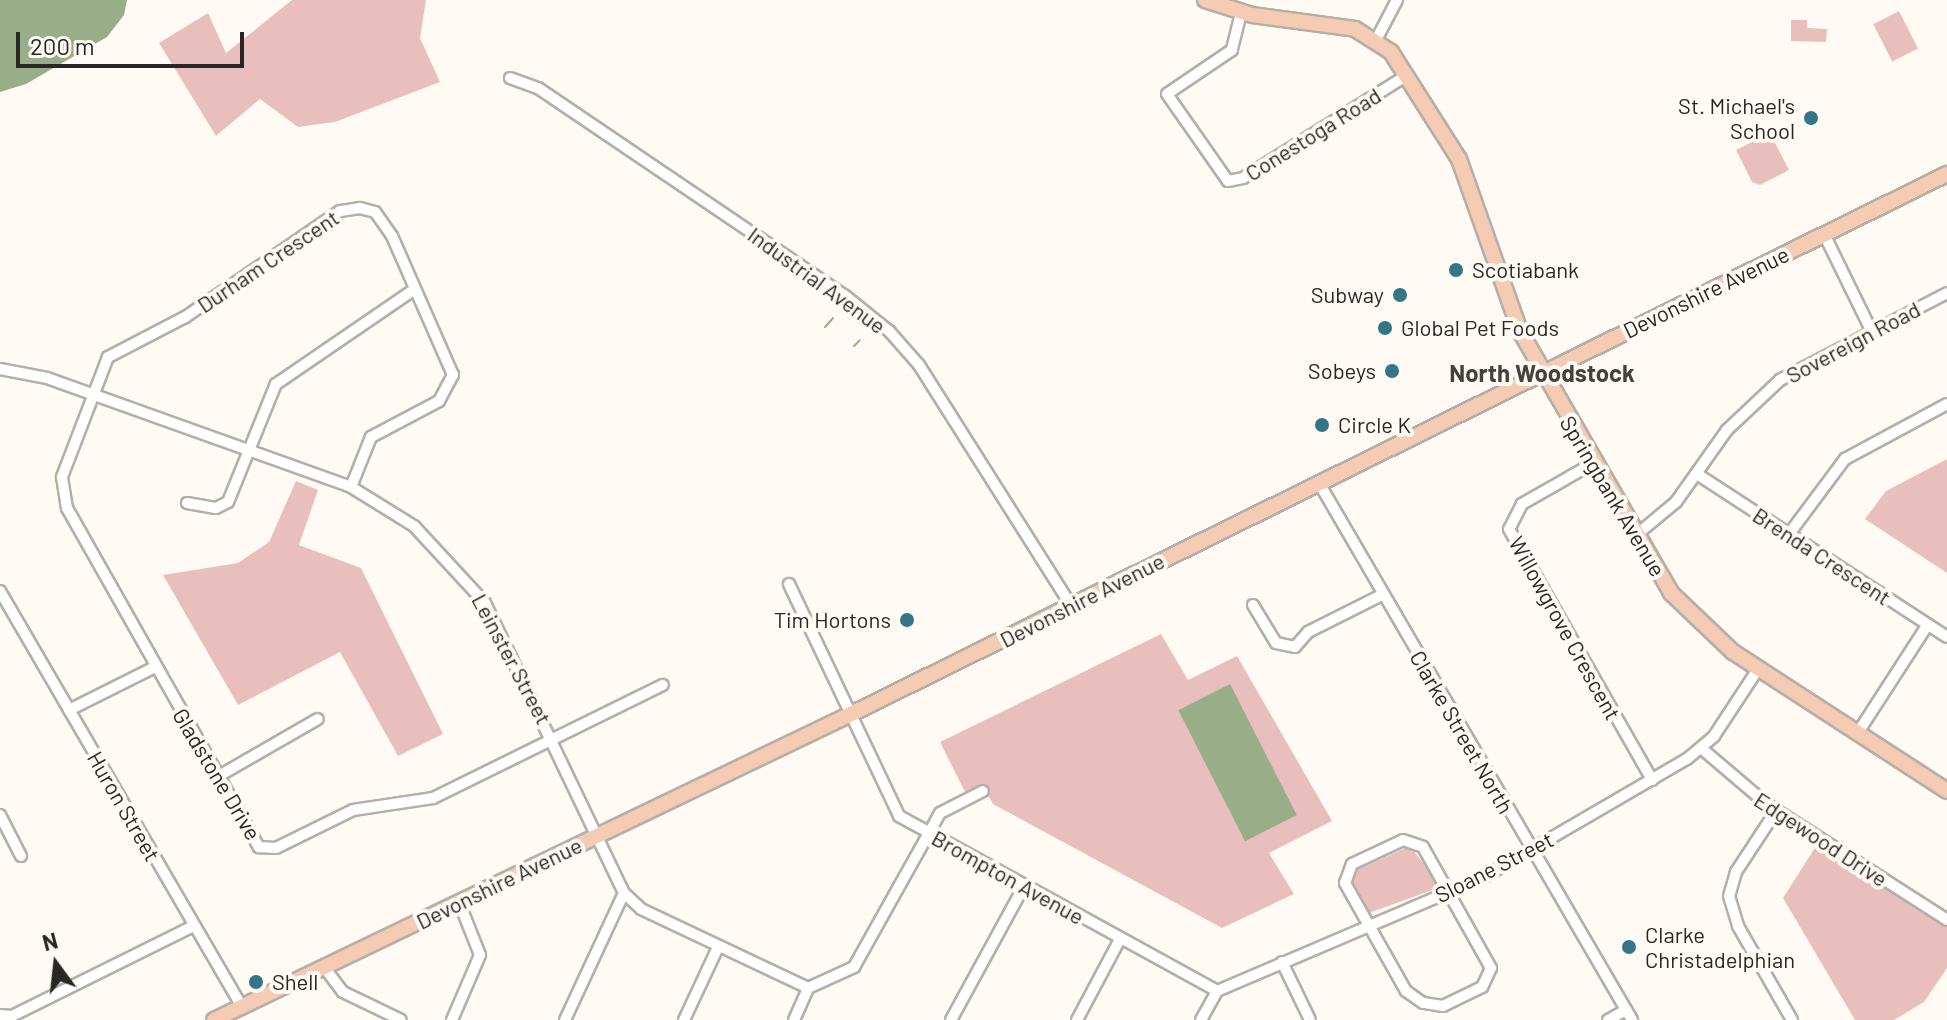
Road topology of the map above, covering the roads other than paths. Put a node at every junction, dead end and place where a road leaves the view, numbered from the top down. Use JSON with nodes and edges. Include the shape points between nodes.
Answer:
{"nodes":[{"id":1,"x":1205,"y":0,"type":"edge"},
{"id":2,"x":1397,"y":0,"type":"edge"},
{"id":3,"x":1241,"y":13,"type":"junction"},
{"id":4,"x":1376,"y":40,"type":"junction"},
{"id":5,"x":1407,"y":75,"type":"junction"},
{"id":6,"x":510,"y":78,"type":"dead end"},
{"id":7,"x":1947,"y":174,"type":"edge"},
{"id":8,"x":1824,"y":234,"type":"junction"},
{"id":9,"x":415,"y":289,"type":"junction"},
{"id":10,"x":1947,"y":293,"type":"edge"},
{"id":11,"x":1871,"y":330,"type":"junction"},
{"id":12,"x":0,"y":369,"type":"edge"},
{"id":13,"x":1542,"y":373,"type":"junction"},
{"id":14,"x":92,"y":393,"type":"junction"},
{"id":15,"x":1947,"y":404,"type":"edge"},
{"id":16,"x":250,"y":449,"type":"junction"},
{"id":17,"x":1592,"y":464,"type":"junction"},
{"id":18,"x":1697,"y":474,"type":"junction"},
{"id":19,"x":1319,"y":483,"type":"junction"},
{"id":20,"x":351,"y":487,"type":"junction"},
{"id":21,"x":187,"y":503,"type":"dead end"},
{"id":22,"x":1789,"y":534,"type":"junction"},
{"id":23,"x":1635,"y":536,"type":"junction"},
{"id":24,"x":789,"y":584,"type":"dead end"},
{"id":25,"x":0,"y":591,"type":"edge"},
{"id":26,"x":1382,"y":595,"type":"junction"},
{"id":27,"x":1071,"y":605,"type":"junction"},
{"id":28,"x":1253,"y":605,"type":"dead end"},
{"id":29,"x":5,"y":612,"type":"edge"},
{"id":30,"x":1927,"y":626,"type":"junction"},
{"id":31,"x":1947,"y":637,"type":"edge"},
{"id":32,"x":153,"y":668,"type":"junction"},
{"id":33,"x":1758,"y":669,"type":"junction"},
{"id":34,"x":663,"y":685,"type":"dead end"},
{"id":35,"x":69,"y":710,"type":"junction"},
{"id":36,"x":849,"y":715,"type":"junction"},
{"id":37,"x":318,"y":719,"type":"dead end"},
{"id":38,"x":1857,"y":734,"type":"junction"},
{"id":39,"x":554,"y":739,"type":"junction"},
{"id":40,"x":1701,"y":748,"type":"junction"},
{"id":41,"x":217,"y":777,"type":"junction"},
{"id":42,"x":1652,"y":780,"type":"junction"},
{"id":43,"x":983,"y":791,"type":"dead end"},
{"id":44,"x":1947,"y":791,"type":"edge"},
{"id":45,"x":1776,"y":811,"type":"junction"},
{"id":46,"x":0,"y":815,"type":"edge"},
{"id":47,"x":927,"y":833,"type":"junction"},
{"id":48,"x":598,"y":835,"type":"junction"},
{"id":49,"x":1532,"y":851,"type":"junction"},
{"id":50,"x":21,"y":856,"type":"dead end"},
{"id":51,"x":1024,"y":886,"type":"junction"},
{"id":52,"x":1449,"y":891,"type":"junction"},
{"id":53,"x":624,"y":893,"type":"junction"},
{"id":54,"x":459,"y":902,"type":"junction"},
{"id":55,"x":1947,"y":920,"type":"edge"},
{"id":56,"x":193,"y":926,"type":"junction"},
{"id":57,"x":1368,"y":926,"type":"junction"},
{"id":58,"x":1120,"y":939,"type":"junction"},
{"id":59,"x":718,"y":947,"type":"junction"},
{"id":60,"x":1282,"y":962,"type":"junction"},
{"id":61,"x":324,"y":967,"type":"junction"},
{"id":62,"x":808,"y":988,"type":"junction"},
{"id":63,"x":1217,"y":991,"type":"junction"},
{"id":64,"x":242,"y":1007,"type":"junction"},
{"id":65,"x":1626,"y":1010,"type":"junction"},
{"id":66,"x":0,"y":1015,"type":"edge"},
{"id":67,"x":214,"y":1020,"type":"edge"},
{"id":68,"x":250,"y":1020,"type":"edge"},
{"id":69,"x":401,"y":1020,"type":"edge"},
{"id":70,"x":452,"y":1020,"type":"edge"},
{"id":71,"x":565,"y":1020,"type":"edge"},
{"id":72,"x":684,"y":1020,"type":"edge"},
{"id":73,"x":794,"y":1020,"type":"edge"},
{"id":74,"x":951,"y":1020,"type":"edge"},
{"id":75,"x":1077,"y":1020,"type":"edge"},
{"id":76,"x":1201,"y":1020,"type":"edge"},
{"id":77,"x":1310,"y":1020,"type":"edge"},
{"id":78,"x":1608,"y":1020,"type":"edge"},
{"id":79,"x":1632,"y":1020,"type":"edge"},
{"id":80,"x":1792,"y":1020,"type":"edge"}],
"edges":[{"from":1,"to":3,"type":"main road","name":"Springbank Avenue"},
{"from":2,"to":4,"type":"street"},
{"from":3,"to":4,"type":"main road","name":"Springbank Avenue","via":[[1338,25]]},
{"from":3,"to":5,"type":"street","name":"Conestoga Road","via":[[1232,50],[1167,94],[1220,176],[1232,182]]},
{"from":4,"to":5,"type":"main road","name":"Springbank Avenue"},
{"from":5,"to":13,"type":"main road","name":"Springbank Avenue","via":[[1459,159],[1506,302]]},
{"from":6,"to":27,"type":"street","name":"Industrial Avenue","via":[[538,88],[844,295],[890,332],[919,365]]},
{"from":7,"to":8,"type":"main road","name":"Devonshire Avenue"},
{"from":8,"to":11,"type":"street"},
{"from":8,"to":13,"type":"main road","name":"Devonshire Avenue"},
{"from":9,"to":14,"type":"street","name":"Durham Crescent","via":[[375,212],[340,211],[185,317],[114,353],[100,368]]},
{"from":9,"to":16,"type":"street","via":[[280,380]]},
{"from":9,"to":20,"type":"street","name":"Durham Crescent","via":[[449,361],[451,386],[430,406],[371,437]]},
{"from":10,"to":11,"type":"street","name":"Sovereign Road"},
{"from":11,"to":18,"type":"street","name":"Sovereign Road","via":[[1771,388],[1727,430]]},
{"from":12,"to":14,"type":"street","name":"Leinster Street","via":[[22,370]]},
{"from":13,"to":17,"type":"main road","name":"Springbank Avenue"},
{"from":13,"to":19,"type":"main road","name":"Devonshire Avenue"},
{"from":14,"to":16,"type":"street","name":"Leinster Street"},
{"from":14,"to":32,"type":"street","name":"Gladstone Drive","via":[[62,477],[62,498]]},
{"from":15,"to":22,"type":"street","via":[[1845,459]]},
{"from":16,"to":20,"type":"street","name":"Leinster Street"},
{"from":16,"to":21,"type":"street","via":[[228,502],[216,508]]},
{"from":17,"to":23,"type":"main road","name":"Springbank Avenue"},
{"from":17,"to":42,"type":"street","name":"Willowgrove Crescent","via":[[1522,504],[1509,528]]},
{"from":18,"to":22,"type":"street","name":"Brenda Crescent"},
{"from":18,"to":23,"type":"street","name":"Sovereign Road","via":[[1667,511]]},
{"from":19,"to":26,"type":"street","name":"Clarke Street North"},
{"from":19,"to":27,"type":"main road","name":"Devonshire Avenue"},
{"from":20,"to":39,"type":"street","name":"Leinster Street","via":[[414,526],[463,574],[502,634]]},
{"from":22,"to":30,"type":"street","name":"Brenda Crescent"},
{"from":23,"to":33,"type":"main road","name":"Springbank Avenue","via":[[1685,610]]},
{"from":24,"to":36,"type":"street","name":"Brompton Avenue"},
{"from":25,"to":29,"type":"street","name":"Huron Street"},
{"from":26,"to":28,"type":"street","via":[[1308,632],[1295,647],[1276,643]]},
{"from":26,"to":49,"type":"street","name":"Clarke Street North"},
{"from":27,"to":36,"type":"main road","name":"Devonshire Avenue"},
{"from":29,"to":35,"type":"street","name":"Huron Street"},
{"from":30,"to":31,"type":"street","name":"Brenda Crescent"},
{"from":30,"to":38,"type":"street"},
{"from":32,"to":35,"type":"street"},
{"from":32,"to":41,"type":"street","name":"Gladstone Drive"},
{"from":33,"to":38,"type":"main road","name":"Springbank Avenue"},
{"from":33,"to":40,"type":"street","name":"Sloane Street"},
{"from":34,"to":39,"type":"street","name":"Gladstone Drive"},
{"from":35,"to":56,"type":"street","name":"Huron Street"},
{"from":36,"to":47,"type":"street","name":"Brompton Avenue","via":[[893,807]]},
{"from":36,"to":48,"type":"main road","name":"Devonshire Avenue"},
{"from":37,"to":41,"type":"street"},
{"from":38,"to":44,"type":"main road","name":"Springbank Avenue"},
{"from":39,"to":41,"type":"street","name":"Gladstone Drive","via":[[433,798],[353,810],[271,849],[255,843]]},
{"from":39,"to":48,"type":"street","name":"Leinster Street"},
{"from":40,"to":42,"type":"street","name":"Sloane Street"},
{"from":40,"to":45,"type":"street","name":"Edgewood Drive","via":[[1733,781]]},
{"from":42,"to":49,"type":"street","name":"Sloane Street"},
{"from":43,"to":47,"type":"street","via":[[944,810]]},
{"from":45,"to":55,"type":"street","name":"Edgewood Drive"},
{"from":45,"to":80,"type":"street","via":[[1736,872],[1729,896],[1738,926]]},
{"from":46,"to":50,"type":"street"},
{"from":47,"to":51,"type":"street","name":"Brompton Avenue"},
{"from":47,"to":62,"type":"street","via":[[858,962],[846,973]]},
{"from":48,"to":53,"type":"street","name":"Leinster Street"},
{"from":48,"to":54,"type":"main road","name":"Devonshire Avenue"},
{"from":49,"to":52,"type":"street","name":"Sloane Street"},
{"from":49,"to":65,"type":"street","name":"Clarke Street North"},
{"from":51,"to":58,"type":"street","name":"Brompton Avenue"},
{"from":51,"to":74,"type":"street"},
{"from":52,"to":57,"type":"street","name":"Sloane Street"},
{"from":52,"to":57,"type":"street","via":[[1414,840],[1379,850],[1353,863],[1345,875]]},
{"from":52,"to":57,"type":"street","via":[[1491,968],[1482,987],[1451,1004],[1414,999]]},
{"from":53,"to":59,"type":"street","name":"Leinster Street","via":[[641,909]]},
{"from":53,"to":71,"type":"street"},
{"from":54,"to":61,"type":"main road","name":"Devonshire Avenue"},
{"from":54,"to":70,"type":"street","via":[[480,955]]},
{"from":56,"to":64,"type":"street","name":"Huron Street"},
{"from":56,"to":66,"type":"street","via":[[12,1016]]},
{"from":57,"to":60,"type":"street","name":"Sloane Street"},
{"from":58,"to":63,"type":"street","name":"Brompton Avenue"},
{"from":58,"to":75,"type":"street"},
{"from":59,"to":62,"type":"street","name":"Leinster Street"},
{"from":59,"to":72,"type":"street"},
{"from":60,"to":63,"type":"street","name":"Sloane Street"},
{"from":60,"to":77,"type":"street"},
{"from":61,"to":64,"type":"main road","name":"Devonshire Avenue"},
{"from":61,"to":69,"type":"street","via":[[343,992]]},
{"from":62,"to":73,"type":"street"},
{"from":63,"to":76,"type":"street"},
{"from":64,"to":67,"type":"main road","name":"Devonshire Avenue"},
{"from":64,"to":68,"type":"main road","name":"Huron Street"},
{"from":65,"to":78,"type":"street"},
{"from":65,"to":79,"type":"street","name":"Clarke Street North"}]}
